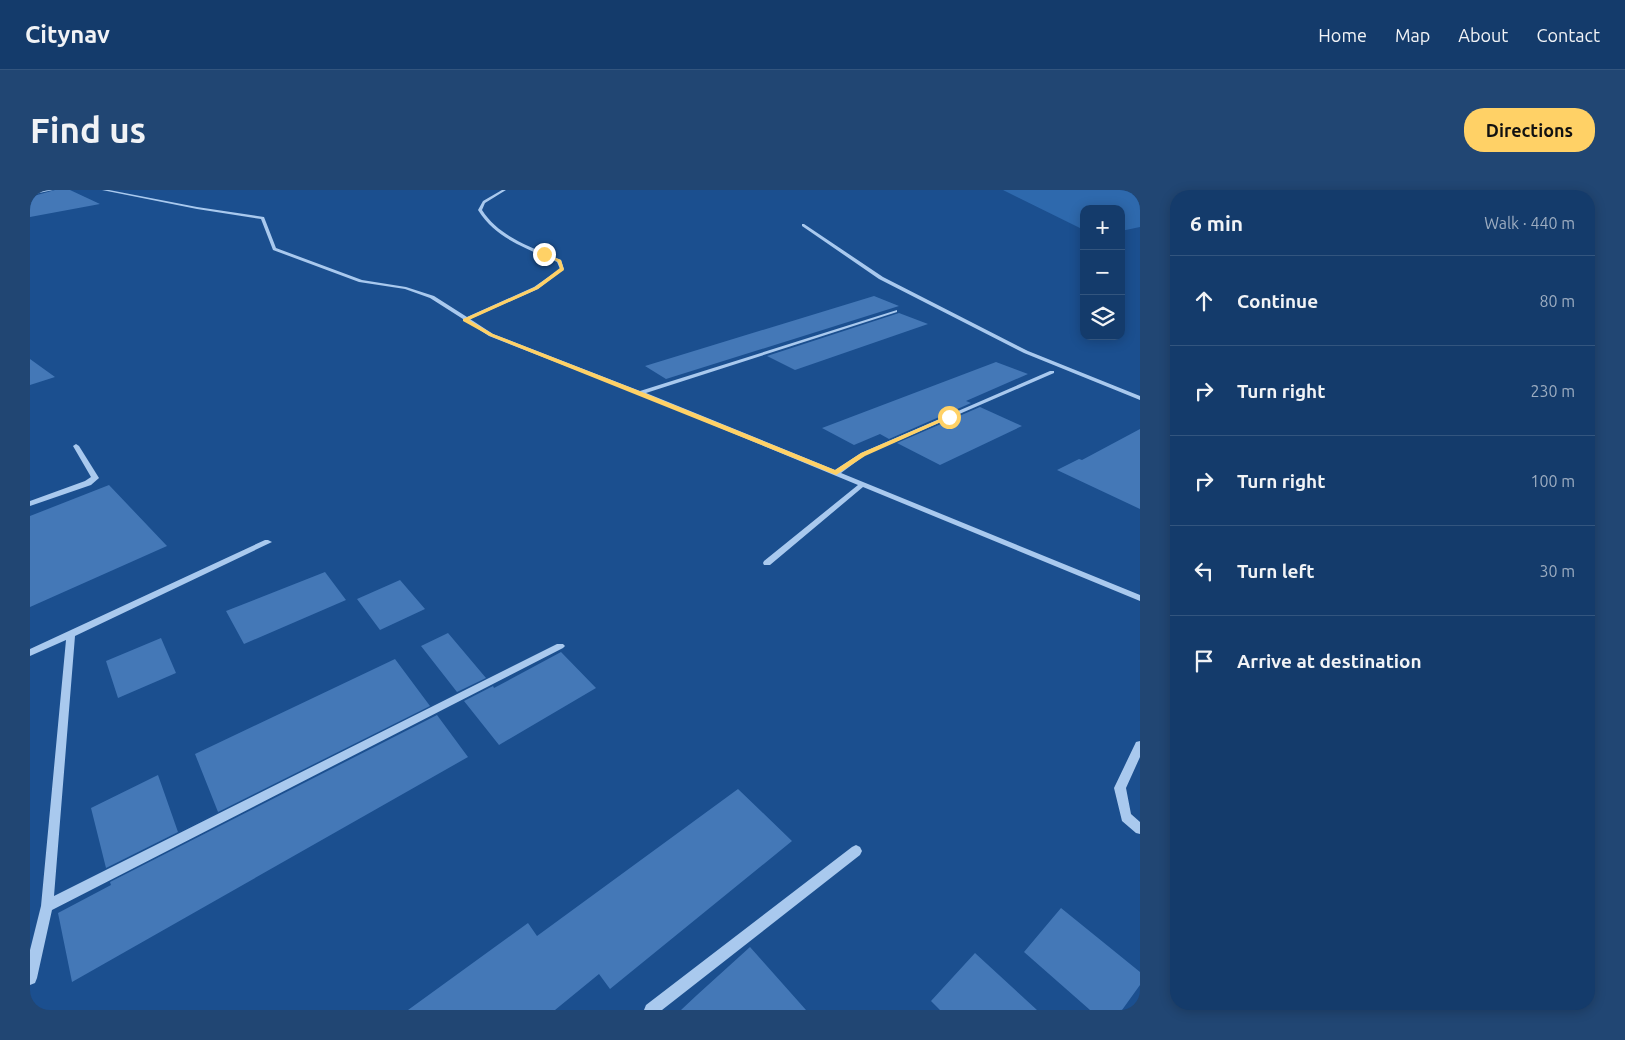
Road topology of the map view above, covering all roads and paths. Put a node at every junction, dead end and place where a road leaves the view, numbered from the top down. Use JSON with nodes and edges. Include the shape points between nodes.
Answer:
{"nodes":[{"id":1,"x":51,"y":190,"type":"edge"},
{"id":2,"x":104,"y":190,"type":"edge"},
{"id":3,"x":504,"y":190,"type":"edge"},
{"id":4,"x":30,"y":194,"type":"edge"},
{"id":5,"x":803,"y":225,"type":"dead end"},
{"id":6,"x":895,"y":311,"type":"dead end"},
{"id":7,"x":465,"y":320,"type":"junction"},
{"id":8,"x":1052,"y":372,"type":"dead end"},
{"id":9,"x":640,"y":393,"type":"junction"},
{"id":10,"x":1140,"y":398,"type":"edge"},
{"id":11,"x":76,"y":446,"type":"dead end"},
{"id":12,"x":836,"y":473,"type":"junction"},
{"id":13,"x":863,"y":484,"type":"junction"},
{"id":14,"x":30,"y":504,"type":"edge"},
{"id":15,"x":268,"y":542,"type":"dead end"},
{"id":16,"x":767,"y":563,"type":"dead end"},
{"id":17,"x":1140,"y":598,"type":"edge"},
{"id":18,"x":71,"y":634,"type":"junction"},
{"id":19,"x":560,"y":646,"type":"dead end"},
{"id":20,"x":30,"y":653,"type":"edge"},
{"id":21,"x":1140,"y":745,"type":"edge"},
{"id":22,"x":1140,"y":828,"type":"edge"},
{"id":23,"x":856,"y":851,"type":"dead end"},
{"id":24,"x":47,"y":906,"type":"junction"},
{"id":25,"x":30,"y":978,"type":"edge"},
{"id":26,"x":652,"y":1010,"type":"edge"}],
"edges":[{"from":1,"to":4,"type":"street"},
{"from":2,"to":7,"type":"street","via":[[263,218],[274,249],[361,281],[406,288],[432,297]]},
{"from":3,"to":7,"type":"street","via":[[484,202],[480,210],[485,219],[497,231],[560,261],[562,269],[536,288]]},
{"from":5,"to":10,"type":"street","via":[[881,278],[1026,352]]},
{"from":6,"to":9,"type":"street"},
{"from":7,"to":9,"type":"street","via":[[491,335]]},
{"from":8,"to":12,"type":"street","via":[[863,454]]},
{"from":9,"to":12,"type":"street"},
{"from":11,"to":14,"type":"street","via":[[95,478]]},
{"from":12,"to":13,"type":"street"},
{"from":13,"to":16,"type":"street"},
{"from":13,"to":17,"type":"street"},
{"from":15,"to":18,"type":"street"},
{"from":18,"to":20,"type":"street"},
{"from":18,"to":24,"type":"street"},
{"from":19,"to":24,"type":"street"},
{"from":21,"to":22,"type":"street","via":[[1120,788],[1126,817]]},
{"from":23,"to":26,"type":"street"},
{"from":24,"to":25,"type":"street"}]}
